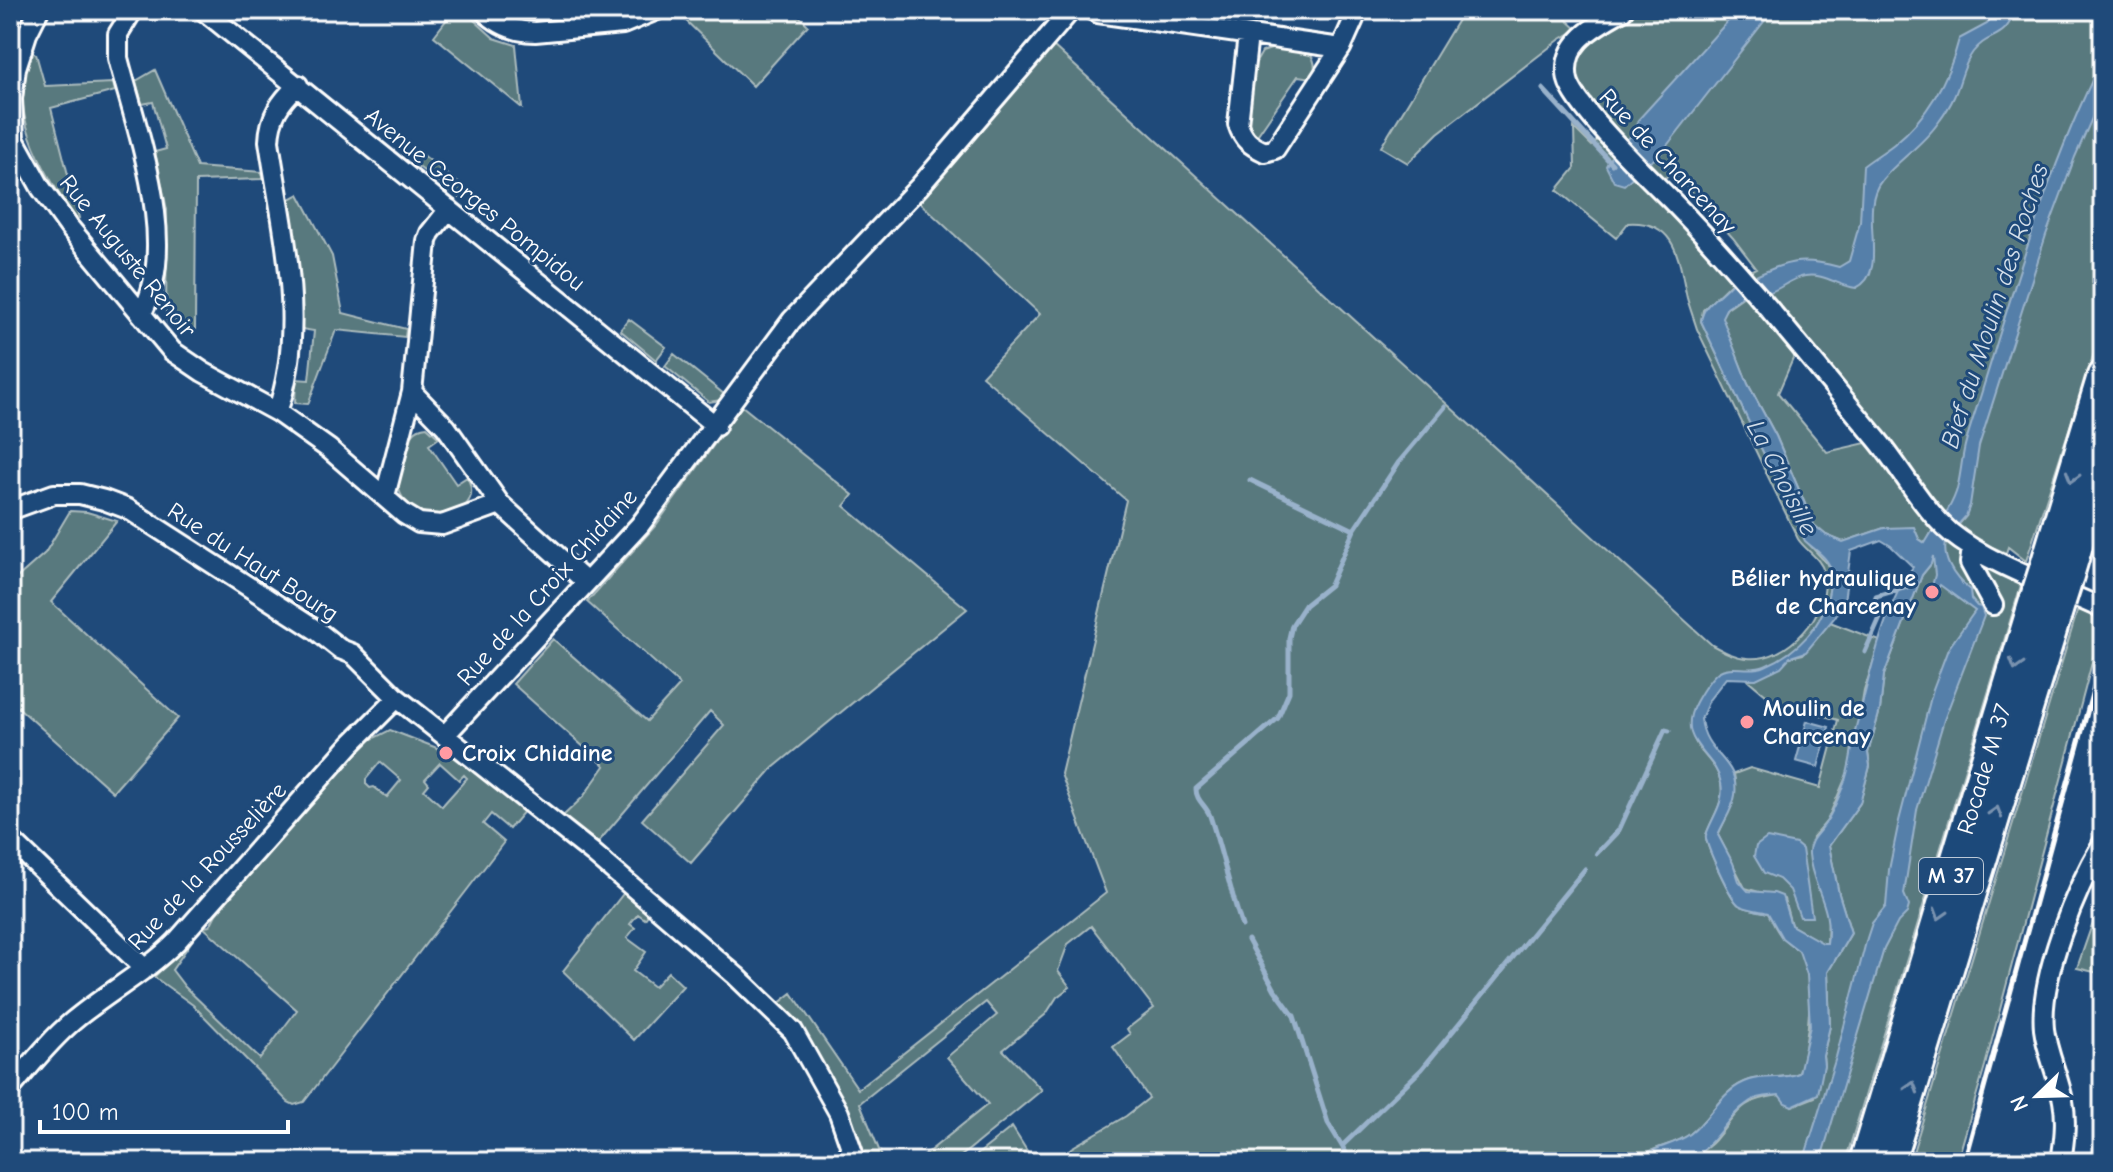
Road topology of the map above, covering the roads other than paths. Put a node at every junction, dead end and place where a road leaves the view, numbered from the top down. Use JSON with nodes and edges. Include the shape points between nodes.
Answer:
{"nodes":[{"id":1,"x":39,"y":10,"type":"edge"},
{"id":2,"x":133,"y":10,"type":"edge"},
{"id":3,"x":203,"y":10,"type":"edge"},
{"id":4,"x":483,"y":10,"type":"edge"},
{"id":5,"x":657,"y":10,"type":"edge"},
{"id":6,"x":1071,"y":10,"type":"edge"},
{"id":7,"x":1092,"y":10,"type":"edge"},
{"id":8,"x":1358,"y":10,"type":"edge"},
{"id":9,"x":1623,"y":10,"type":"edge"},
{"id":10,"x":1248,"y":35,"type":"junction"},
{"id":11,"x":1341,"y":48,"type":"junction"},
{"id":12,"x":298,"y":85,"type":"junction"},
{"id":13,"x":12,"y":138,"type":"edge"},
{"id":14,"x":449,"y":209,"type":"junction"},
{"id":15,"x":141,"y":314,"type":"junction"},
{"id":16,"x":2103,"y":376,"type":"edge"},
{"id":17,"x":412,"y":392,"type":"junction"},
{"id":18,"x":277,"y":412,"type":"junction"},
{"id":19,"x":716,"y":426,"type":"junction"},
{"id":20,"x":2103,"y":457,"type":"edge"},
{"id":21,"x":385,"y":496,"type":"junction"},
{"id":22,"x":500,"y":504,"type":"junction"},
{"id":23,"x":10,"y":510,"type":"edge"},
{"id":24,"x":1972,"y":548,"type":"junction"},
{"id":25,"x":586,"y":582,"type":"junction"},
{"id":26,"x":2052,"y":585,"type":"junction"},
{"id":27,"x":1993,"y":605,"type":"dead end"},
{"id":28,"x":2103,"y":609,"type":"edge"},
{"id":29,"x":397,"y":698,"type":"junction"},
{"id":30,"x":445,"y":735,"type":"junction"},
{"id":31,"x":10,"y":839,"type":"edge"},
{"id":32,"x":2103,"y":843,"type":"edge"},
{"id":33,"x":145,"y":969,"type":"junction"},
{"id":34,"x":10,"y":1089,"type":"edge"},
{"id":35,"x":856,"y":1162,"type":"edge"},
{"id":36,"x":1865,"y":1162,"type":"edge"},
{"id":37,"x":1889,"y":1162,"type":"edge"},
{"id":38,"x":2061,"y":1162,"type":"edge"}],
"edges":[{"from":1,"to":13,"type":"street","name":"Rue Auguste Renoir","via":[[16,68]]},
{"from":2,"to":15,"type":"street","via":[[118,34],[118,58],[156,209],[155,275]]},
{"from":3,"to":12,"type":"street","name":"Avenue Georges Pompidou"},
{"from":4,"to":5,"type":"street","via":[[523,32],[623,24]]},
{"from":6,"to":19,"type":"street","name":"Rue de la Croix Chidaine","via":[[919,187],[792,320]]},
{"from":7,"to":10,"type":"street"},
{"from":8,"to":11,"type":"street"},
{"from":9,"to":24,"type":"street","name":"Rue de Charcenay","via":[[1581,37],[1570,52],[1571,88],[1616,145],[1759,295],[1937,520]]},
{"from":10,"to":11,"type":"street"},
{"from":10,"to":11,"type":"street","via":[[1238,124],[1251,146],[1265,152],[1275,149]]},
{"from":12,"to":14,"type":"street","name":"Avenue Georges Pompidou"},
{"from":12,"to":18,"type":"street","via":[[278,106],[269,128],[291,293],[287,367]]},
{"from":13,"to":15,"type":"street","name":"Rue Auguste Renoir","via":[[69,227]]},
{"from":14,"to":17,"type":"street","via":[[427,241]]},
{"from":14,"to":19,"type":"street","name":"Avenue Georges Pompidou"},
{"from":15,"to":18,"type":"street","name":"Rue Auguste Renoir","via":[[181,359]]},
{"from":16,"to":26,"type":"highway","name":"Rocade M 37","number":"M 37","one_way":true},
{"from":17,"to":21,"type":"street"},
{"from":17,"to":22,"type":"street","via":[[446,427]]},
{"from":18,"to":21,"type":"street","name":"Rue Auguste Renoir"},
{"from":19,"to":25,"type":"street","name":"Rue de la Croix Chidaine","via":[[640,525]]},
{"from":20,"to":26,"type":"highway","name":"Rocade M 37","number":"M 37"},
{"from":21,"to":22,"type":"street","name":"Rue Auguste Renoir","via":[[412,519],[433,525]]},
{"from":22,"to":25,"type":"street"},
{"from":23,"to":29,"type":"street","name":"Rue du Haut Bourg","via":[[67,494],[92,496],[128,509],[353,654]]},
{"from":24,"to":27,"type":"street","via":[[1970,563]]},
{"from":24,"to":28,"type":"street"},
{"from":25,"to":30,"type":"street","name":"Rue de la Croix Chidaine"},
{"from":26,"to":36,"type":"highway","name":"Rocade M 37","number":"M 37","one_way":true},
{"from":37,"to":26,"type":"highway","name":"Rocade M 37","number":"M 37","one_way":true},
{"from":29,"to":30,"type":"street","name":"Rue du Haut Bourg"},
{"from":29,"to":33,"type":"street","name":"Rue de la Rousselière","via":[[176,942]]},
{"from":30,"to":35,"type":"street","via":[[593,853],[793,1031],[839,1113]]},
{"from":31,"to":33,"type":"street"},
{"from":32,"to":38,"type":"street","via":[[2071,906],[2045,1005],[2045,1034],[2065,1120]]},
{"from":33,"to":34,"type":"street","name":"Rue de la Rousselière","via":[[73,1021]]}]}
